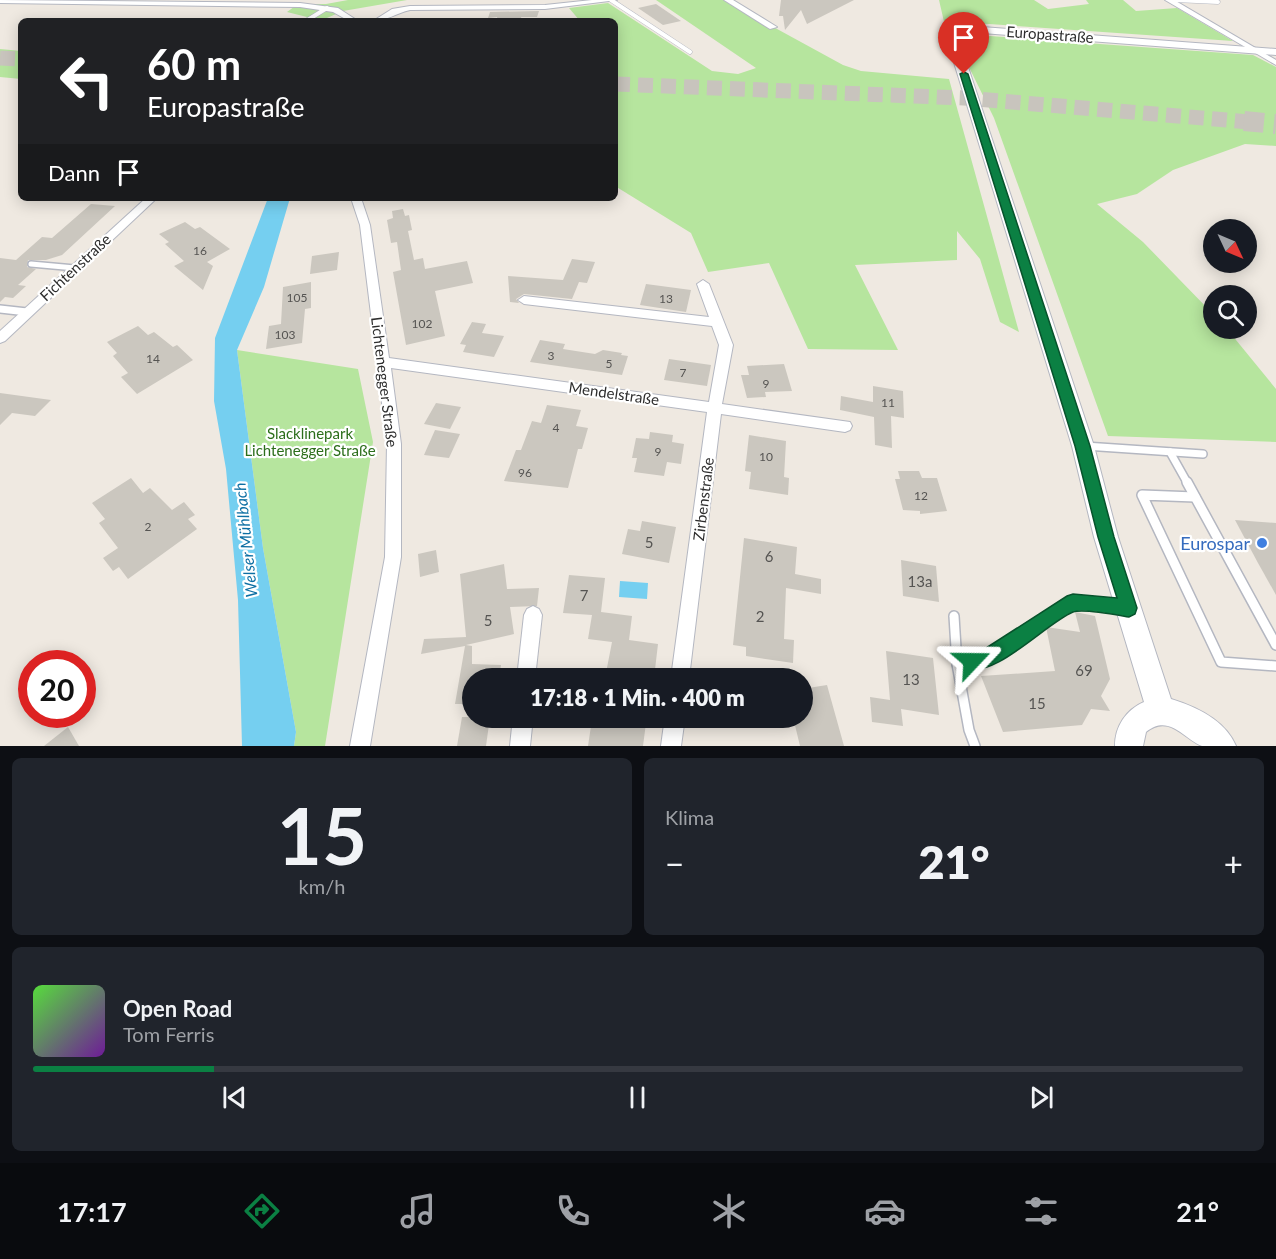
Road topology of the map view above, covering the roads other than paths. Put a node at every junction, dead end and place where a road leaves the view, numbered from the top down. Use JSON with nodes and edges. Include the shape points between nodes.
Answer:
{"nodes":[{"id":1,"x":612,"y":0,"type":"edge"},
{"id":2,"x":728,"y":0,"type":"edge"},
{"id":3,"x":1169,"y":0,"type":"edge"},
{"id":4,"x":1175,"y":0,"type":"edge"},
{"id":5,"x":0,"y":1,"type":"edge"},
{"id":6,"x":37,"y":1,"type":"edge"},
{"id":7,"x":98,"y":1,"type":"edge"},
{"id":8,"x":155,"y":1,"type":"edge"},
{"id":9,"x":216,"y":2,"type":"edge"},
{"id":10,"x":280,"y":2,"type":"edge"},
{"id":11,"x":567,"y":2,"type":"edge"},
{"id":12,"x":1218,"y":2,"type":"dead end"},
{"id":13,"x":331,"y":9,"type":"junction"},
{"id":14,"x":312,"y":18,"type":"edge"},
{"id":15,"x":348,"y":18,"type":"edge"},
{"id":16,"x":382,"y":18,"type":"edge"},
{"id":17,"x":774,"y":27,"type":"dead end"},
{"id":18,"x":1256,"y":51,"type":"junction"},
{"id":19,"x":690,"y":52,"type":"dead end"},
{"id":20,"x":1276,"y":52,"type":"edge"},
{"id":21,"x":1276,"y":63,"type":"edge"},
{"id":22,"x":149,"y":201,"type":"edge"},
{"id":23,"x":357,"y":201,"type":"edge"},
{"id":24,"x":31,"y":264,"type":"dead end"},
{"id":25,"x":75,"y":268,"type":"junction"},
{"id":26,"x":703,"y":284,"type":"dead end"},
{"id":27,"x":524,"y":300,"type":"dead end"},
{"id":28,"x":0,"y":309,"type":"edge"},
{"id":29,"x":27,"y":312,"type":"junction"},
{"id":30,"x":716,"y":322,"type":"junction"},
{"id":31,"x":0,"y":338,"type":"edge"},
{"id":32,"x":382,"y":362,"type":"junction"},
{"id":33,"x":715,"y":406,"type":"junction"},
{"id":34,"x":845,"y":426,"type":"dead end"},
{"id":35,"x":1083,"y":446,"type":"junction"},
{"id":36,"x":1170,"y":452,"type":"junction"},
{"id":37,"x":1203,"y":454,"type":"dead end"},
{"id":38,"x":1195,"y":497,"type":"junction"},
{"id":39,"x":1129,"y":608,"type":"junction"},
{"id":40,"x":533,"y":615,"type":"dead end"},
{"id":41,"x":954,"y":616,"type":"dead end"},
{"id":42,"x":1276,"y":645,"type":"edge"},
{"id":43,"x":957,"y":664,"type":"junction"},
{"id":44,"x":1276,"y":666,"type":"edge"},
{"id":45,"x":527,"y":668,"type":"edge"},
{"id":46,"x":681,"y":668,"type":"edge"},
{"id":47,"x":1161,"y":712,"type":"junction"},
{"id":48,"x":522,"y":728,"type":"edge"},
{"id":49,"x":673,"y":728,"type":"edge"},
{"id":50,"x":360,"y":746,"type":"edge"},
{"id":51,"x":520,"y":746,"type":"edge"},
{"id":52,"x":671,"y":746,"type":"edge"},
{"id":53,"x":975,"y":746,"type":"edge"},
{"id":54,"x":1129,"y":746,"type":"edge"},
{"id":55,"x":1222,"y":746,"type":"edge"}],
"edges":[{"from":1,"to":11,"type":"street"},
{"from":1,"to":19,"type":"lane"},
{"from":2,"to":17,"type":"street"},
{"from":3,"to":18,"type":"street"},
{"from":4,"to":12,"type":"lane"},
{"from":5,"to":6,"type":"street"},
{"from":6,"to":7,"type":"street"},
{"from":7,"to":8,"type":"street"},
{"from":8,"to":9,"type":"street"},
{"from":9,"to":10,"type":"street"},
{"from":10,"to":13,"type":"street"},
{"from":11,"to":16,"type":"street","via":[[410,8],[395,10]]},
{"from":13,"to":14,"type":"lane"},
{"from":13,"to":15,"type":"street"},
{"from":18,"to":20,"type":"street","name":"Europastraße"},
{"from":18,"to":21,"type":"street"},
{"from":18,"to":35,"type":"street","name":"Europastraße","via":[[993,30],[970,30],[955,37]]},
{"from":22,"to":25,"type":"street","name":"Fichtenstraße"},
{"from":23,"to":32,"type":"street","name":"Lichtenegger Straße","via":[[365,225]]},
{"from":24,"to":25,"type":"lane"},
{"from":25,"to":29,"type":"street","name":"Fichtenstraße"},
{"from":26,"to":30,"type":"street","name":"Zirbenstraße"},
{"from":27,"to":30,"type":"street"},
{"from":28,"to":29,"type":"lane"},
{"from":29,"to":31,"type":"street","name":"Fichtenstraße"},
{"from":30,"to":33,"type":"street","name":"Zirbenstraße","via":[[726,345]]},
{"from":32,"to":33,"type":"street","name":"Mendelstraße"},
{"from":32,"to":50,"type":"street","name":"Lichtenegger Straße","via":[[394,444],[393,557]]},
{"from":33,"to":34,"type":"street","name":"Mendelstraße"},
{"from":33,"to":46,"type":"street","name":"Zirbenstraße"},
{"from":35,"to":36,"type":"lane"},
{"from":35,"to":39,"type":"street","name":"Europastraße"},
{"from":36,"to":37,"type":"lane"},
{"from":36,"to":38,"type":"lane"},
{"from":38,"to":42,"type":"lane"},
{"from":38,"to":44,"type":"lane","via":[[1142,495],[1221,662]]},
{"from":39,"to":43,"type":"lane","via":[[1073,602],[986,658]]},
{"from":39,"to":47,"type":"street","name":"Europastraße"},
{"from":40,"to":45,"type":"street"},
{"from":41,"to":43,"type":"lane"},
{"from":43,"to":53,"type":"lane"},
{"from":47,"to":54,"type":"street","via":[[1145,715],[1133,725]]},
{"from":47,"to":55,"type":"street","via":[[1201,726]]},
{"from":48,"to":51,"type":"street"},
{"from":49,"to":52,"type":"street"}]}
